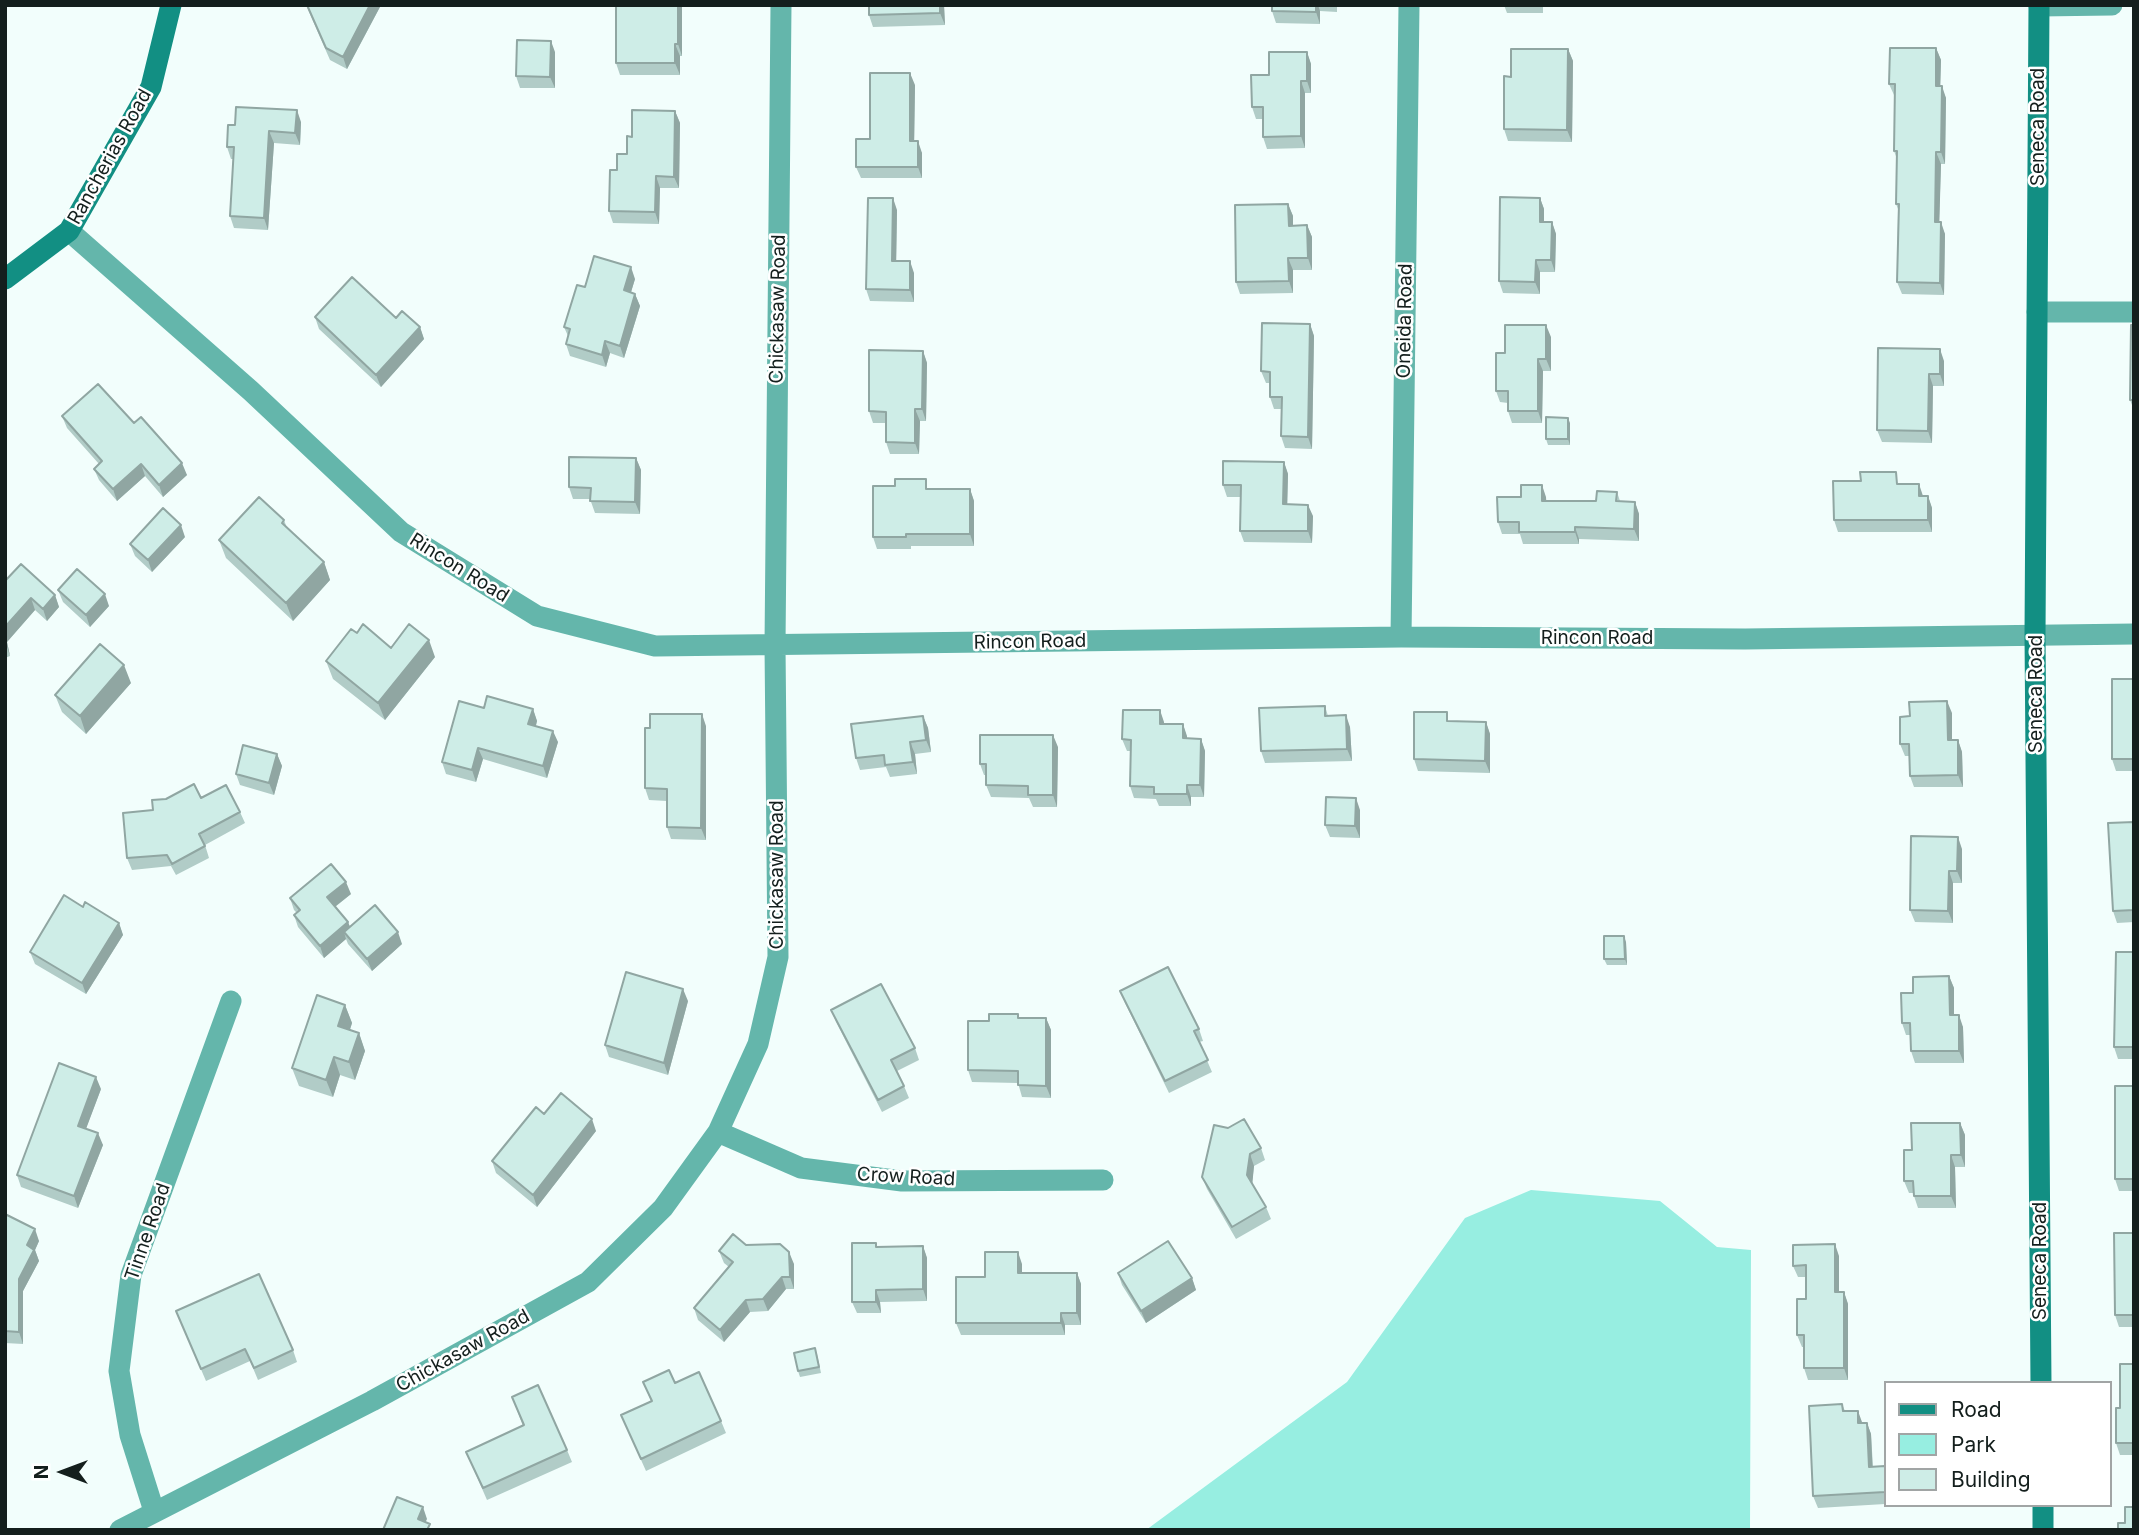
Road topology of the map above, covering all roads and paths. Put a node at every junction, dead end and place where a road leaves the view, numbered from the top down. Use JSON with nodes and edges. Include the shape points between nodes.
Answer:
{"nodes":[{"id":1,"x":171,"y":5,"type":"edge"},
{"id":2,"x":781,"y":5,"type":"edge"},
{"id":3,"x":1409,"y":5,"type":"edge"},
{"id":4,"x":2112,"y":5,"type":"edge"},
{"id":5,"x":2039,"y":6,"type":"edge"},
{"id":6,"x":69,"y":231,"type":"junction"},
{"id":7,"x":5,"y":279,"type":"edge"},
{"id":8,"x":2037,"y":312,"type":"junction"},
{"id":9,"x":2134,"y":312,"type":"edge"},
{"id":10,"x":2035,"y":634,"type":"junction"},
{"id":11,"x":2134,"y":634,"type":"edge"},
{"id":12,"x":1401,"y":638,"type":"junction"},
{"id":13,"x":775,"y":645,"type":"junction"},
{"id":14,"x":231,"y":1002,"type":"dead end"},
{"id":15,"x":718,"y":1132,"type":"junction"},
{"id":16,"x":1103,"y":1180,"type":"dead end"},
{"id":17,"x":2041,"y":1381,"type":"edge"},
{"id":18,"x":2043,"y":1507,"type":"edge"},
{"id":19,"x":154,"y":1511,"type":"junction"},
{"id":20,"x":120,"y":1530,"type":"edge"},
{"id":21,"x":2043,"y":1530,"type":"edge"}],
"edges":[{"from":1,"to":6,"type":"street","name":"Rancherias Road","via":[[151,87]]},
{"from":2,"to":13,"type":"street","name":"Chickasaw Road"},
{"from":3,"to":12,"type":"street","name":"Oneida Road"},
{"from":4,"to":5,"type":"street"},
{"from":5,"to":8,"type":"street","name":"Seneca Road"},
{"from":6,"to":7,"type":"street","name":"Rancherias Road"},
{"from":6,"to":13,"type":"street","name":"Rincon Road","via":[[251,391],[401,532],[537,616],[655,646]]},
{"from":8,"to":9,"type":"street"},
{"from":8,"to":10,"type":"street","name":"Seneca Road"},
{"from":10,"to":11,"type":"street","name":"Rincon Road"},
{"from":10,"to":12,"type":"street","name":"Rincon Road"},
{"from":10,"to":17,"type":"street","name":"Seneca Road"},
{"from":12,"to":13,"type":"street","name":"Rincon Road"},
{"from":13,"to":15,"type":"street","name":"Chickasaw Road","via":[[778,957],[758,1044]]},
{"from":14,"to":19,"type":"street","name":"Tinne Road","via":[[131,1275],[119,1371],[131,1435]]},
{"from":15,"to":16,"type":"street","name":"Crow Road","via":[[801,1168],[902,1181]]},
{"from":15,"to":19,"type":"street","name":"Chickasaw Road","via":[[663,1208],[588,1282],[372,1401]]},
{"from":18,"to":21,"type":"street"},
{"from":19,"to":20,"type":"street","name":"Chickasaw Road"}]}
